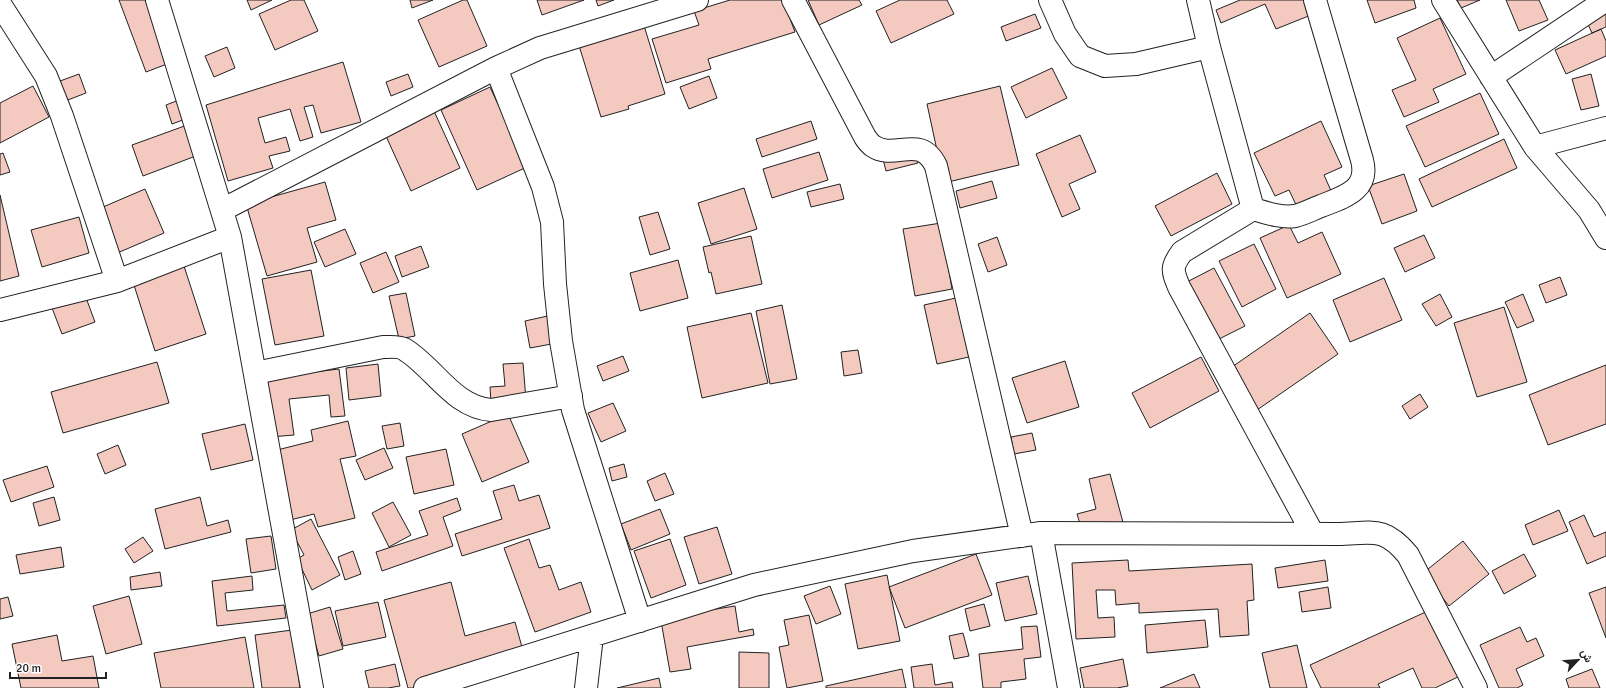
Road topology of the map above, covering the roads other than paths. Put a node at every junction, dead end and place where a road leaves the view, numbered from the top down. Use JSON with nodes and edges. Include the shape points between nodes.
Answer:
{"nodes":[{"id":1,"x":157,"y":0,"type":"edge"},
{"id":2,"x":697,"y":0,"type":"edge"},
{"id":3,"x":792,"y":0,"type":"edge"},
{"id":4,"x":1050,"y":0,"type":"edge"},
{"id":5,"x":1198,"y":0,"type":"edge"},
{"id":6,"x":1315,"y":0,"type":"edge"},
{"id":7,"x":1443,"y":0,"type":"edge"},
{"id":8,"x":1606,"y":0,"type":"edge"},
{"id":9,"x":0,"y":4,"type":"edge"},
{"id":10,"x":1209,"y":47,"type":"junction"},
{"id":11,"x":496,"y":68,"type":"junction"},
{"id":12,"x":1491,"y":77,"type":"junction"},
{"id":13,"x":1606,"y":128,"type":"edge"},
{"id":14,"x":1535,"y":147,"type":"junction"},
{"id":15,"x":1253,"y":209,"type":"junction"},
{"id":16,"x":222,"y":210,"type":"junction"},
{"id":17,"x":230,"y":236,"type":"junction"},
{"id":18,"x":1606,"y":238,"type":"edge"},
{"id":19,"x":117,"y":281,"type":"junction"},
{"id":20,"x":0,"y":310,"type":"edge"},
{"id":21,"x":254,"y":373,"type":"junction"},
{"id":22,"x":571,"y":396,"type":"junction"},
{"id":23,"x":1032,"y":534,"type":"junction"},
{"id":24,"x":1313,"y":534,"type":"junction"},
{"id":25,"x":640,"y":621,"type":"junction"},
{"id":26,"x":592,"y":636,"type":"junction"},
{"id":27,"x":312,"y":688,"type":"edge"},
{"id":28,"x":425,"y":688,"type":"edge"},
{"id":29,"x":586,"y":688,"type":"edge"},
{"id":30,"x":1069,"y":688,"type":"edge"},
{"id":31,"x":1476,"y":688,"type":"edge"}],
"edges":[{"from":1,"to":16,"type":"street"},
{"from":2,"to":11,"type":"street","via":[[540,48]]},
{"from":3,"to":23,"type":"street","via":[[864,137],[873,146],[883,150],[915,149],[925,151],[932,157]]},
{"from":4,"to":10,"type":"street","via":[[1065,34],[1080,56],[1105,66],[1136,64]]},
{"from":5,"to":10,"type":"street"},
{"from":6,"to":15,"type":"street","via":[[1365,170],[1362,181],[1349,195],[1295,216],[1274,215]]},
{"from":7,"to":12,"type":"street"},
{"from":8,"to":12,"type":"street"},
{"from":9,"to":19,"type":"street","via":[[46,76],[62,116]]},
{"from":10,"to":15,"type":"street"},
{"from":11,"to":16,"type":"street"},
{"from":11,"to":22,"type":"street","via":[[543,187],[552,222],[561,341]]},
{"from":12,"to":14,"type":"street"},
{"from":13,"to":14,"type":"street"},
{"from":14,"to":18,"type":"street","via":[[1589,210]]},
{"from":15,"to":24,"type":"street","via":[[1182,252],[1174,263],[1173,273]]},
{"from":16,"to":17,"type":"street"},
{"from":17,"to":19,"type":"street"},
{"from":17,"to":21,"type":"street"},
{"from":19,"to":20,"type":"street"},
{"from":21,"to":22,"type":"street","via":[[383,347],[403,348],[462,400],[478,409],[491,410]]},
{"from":21,"to":27,"type":"street"},
{"from":22,"to":25,"type":"street","via":[[586,455]]},
{"from":23,"to":24,"type":"street"},
{"from":23,"to":25,"type":"street","via":[[913,551],[754,585]]},
{"from":23,"to":30,"type":"street"},
{"from":24,"to":31,"type":"street","via":[[1381,533],[1398,543],[1408,555]]},
{"from":25,"to":26,"type":"street"},
{"from":26,"to":28,"type":"street"},
{"from":26,"to":29,"type":"street"}]}
